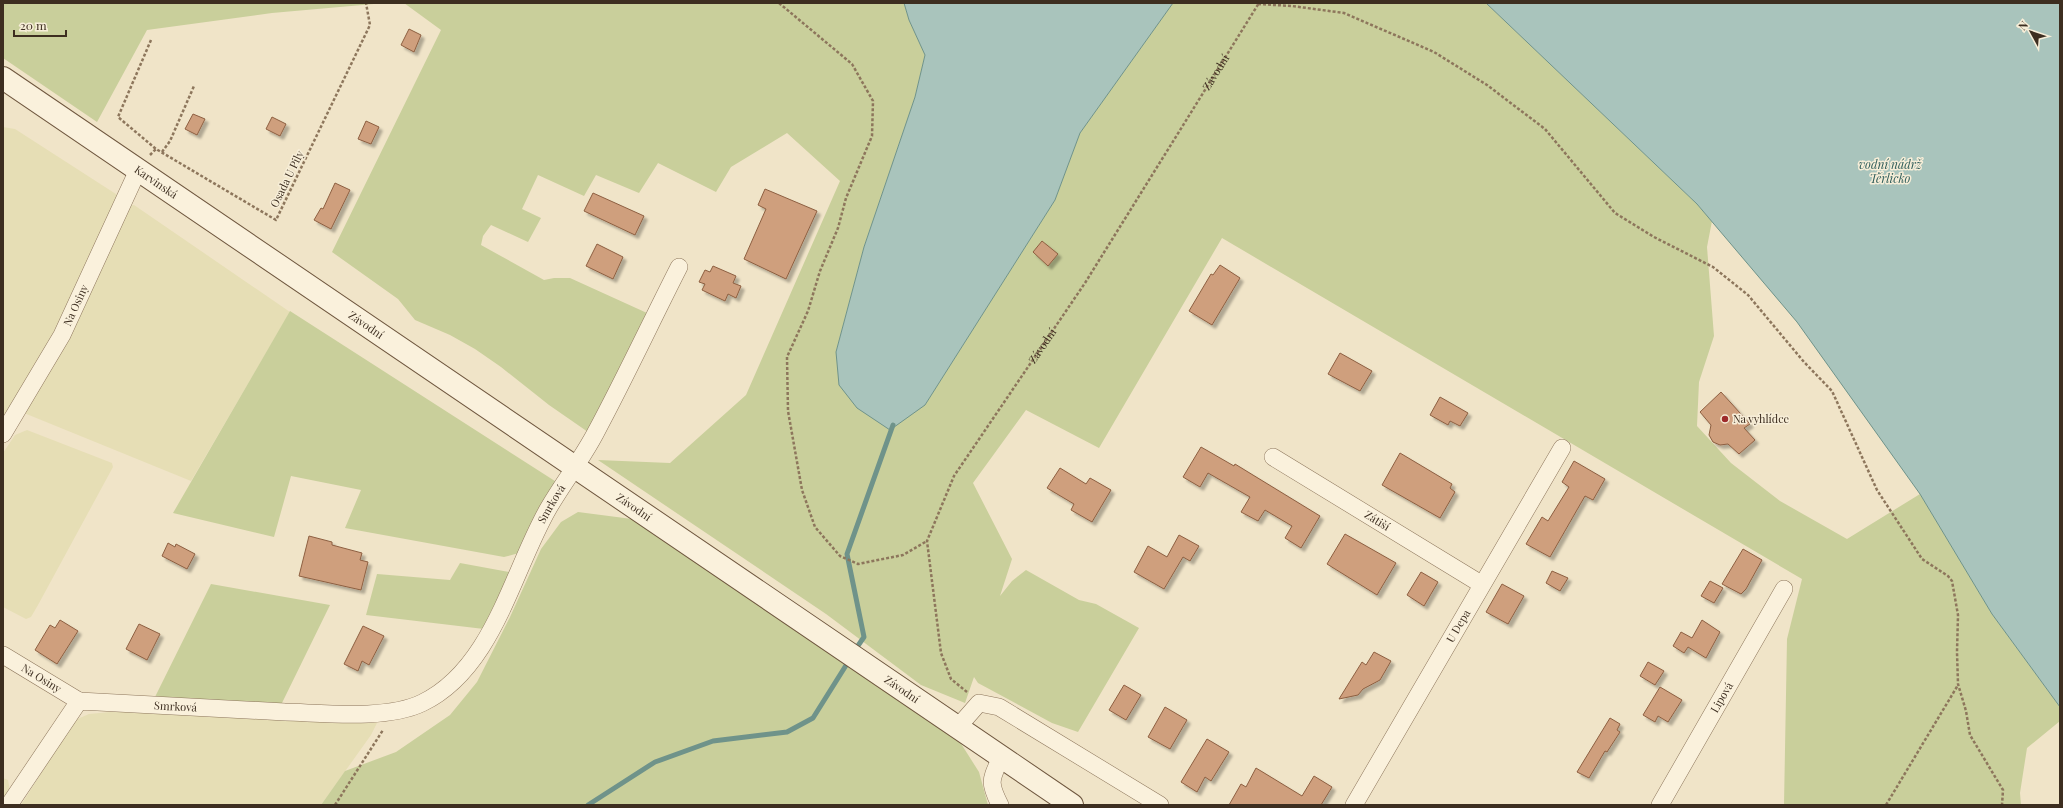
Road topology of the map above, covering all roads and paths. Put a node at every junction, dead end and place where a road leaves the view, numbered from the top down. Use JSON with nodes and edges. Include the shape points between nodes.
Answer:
{"nodes":[{"id":1,"x":366,"y":3,"type":"edge"},
{"id":2,"x":779,"y":3,"type":"edge"},
{"id":3,"x":1259,"y":4,"type":"edge"},
{"id":4,"x":151,"y":40,"type":"dead end"},
{"id":5,"x":3,"y":78,"type":"edge"},
{"id":6,"x":194,"y":86,"type":"dead end"},
{"id":7,"x":156,"y":149,"type":"junction"},
{"id":8,"x":162,"y":152,"type":"junction"},
{"id":9,"x":138,"y":170,"type":"junction"},
{"id":10,"x":679,"y":267,"type":"dead end"},
{"id":11,"x":310,"y":286,"type":"joint"},
{"id":12,"x":3,"y":434,"type":"edge"},
{"id":13,"x":1562,"y":448,"type":"dead end"},
{"id":14,"x":1273,"y":457,"type":"dead end"},
{"id":15,"x":577,"y":467,"type":"junction"},
{"id":16,"x":927,"y":541,"type":"junction"},
{"id":17,"x":1481,"y":584,"type":"junction"},
{"id":18,"x":1784,"y":589,"type":"dead end"},
{"id":19,"x":3,"y":655,"type":"edge"},
{"id":20,"x":1958,"y":684,"type":"junction"},
{"id":21,"x":79,"y":701,"type":"junction"},
{"id":22,"x":979,"y":703,"type":"junction"},
{"id":23,"x":396,"y":712,"type":"junction"},
{"id":24,"x":958,"y":727,"type":"junction"},
{"id":25,"x":1001,"y":757,"type":"junction"},
{"id":26,"x":9,"y":805,"type":"edge"},
{"id":27,"x":335,"y":805,"type":"edge"},
{"id":28,"x":1000,"y":805,"type":"edge"},
{"id":29,"x":1072,"y":805,"type":"edge"},
{"id":30,"x":1160,"y":805,"type":"edge"},
{"id":31,"x":1354,"y":805,"type":"edge"},
{"id":32,"x":1660,"y":805,"type":"edge"},
{"id":33,"x":1886,"y":805,"type":"edge"},
{"id":34,"x":2002,"y":805,"type":"edge"}],
"edges":[{"from":1,"to":8,"type":"path","name":"Osada U Pily","via":[[370,25],[276,220]]},
{"from":2,"to":16,"type":"path","via":[[852,64],[873,101],[872,136],[846,198],[808,312],[787,357],[788,411],[802,490],[815,527],[840,556],[858,564],[903,555]]},
{"from":3,"to":16,"type":"path","name":"Závodní","via":[[1085,283],[954,476]]},
{"from":3,"to":20,"type":"path","via":[[1344,13],[1434,52],[1487,86],[1545,129],[1615,212],[1654,237],[1713,267],[1748,294],[1804,362],[1832,391],[1877,490],[1922,559],[1952,581],[1958,616]]},
{"from":4,"to":7,"type":"path","name":"Osada U Pily","via":[[118,117]]},
{"from":5,"to":9,"type":"main road","name":"Karvinská"},
{"from":6,"to":8,"type":"path","via":[[170,141]]},
{"from":7,"to":8,"type":"path","name":"Osada U Pily"},
{"from":7,"to":9,"type":"path"},
{"from":9,"to":11,"type":"main road","name":"Karvinská"},
{"from":9,"to":12,"type":"street","name":"Na Osiny","via":[[62,334]]},
{"from":10,"to":15,"type":"street","name":"Smrková"},
{"from":11,"to":15,"type":"main road","name":"Závodní"},
{"from":13,"to":17,"type":"street","name":"U Depa"},
{"from":14,"to":17,"type":"street","name":"Zátiší"},
{"from":15,"to":23,"type":"street","name":"Smrková","via":[[548,509],[488,638],[449,685],[422,703]]},
{"from":15,"to":24,"type":"main road","name":"Závodní"},
{"from":16,"to":22,"type":"path","name":"Závodní","via":[[941,653],[951,679]]},
{"from":17,"to":31,"type":"street","name":"U Depa"},
{"from":18,"to":32,"type":"street","name":"Lipová"},
{"from":19,"to":21,"type":"street","name":"Na Osiny"},
{"from":20,"to":33,"type":"path"},
{"from":20,"to":34,"type":"path","via":[[1970,735],[2003,790]]},
{"from":21,"to":23,"type":"street","name":"Smrková","via":[[344,714]]},
{"from":21,"to":26,"type":"street"},
{"from":22,"to":24,"type":"street"},
{"from":22,"to":30,"type":"street","via":[[999,707]]},
{"from":23,"to":27,"type":"path"},
{"from":24,"to":25,"type":"main road","name":"Závodní"},
{"from":25,"to":28,"type":"street","via":[[991,780],[992,789]]},
{"from":25,"to":29,"type":"main road","name":"Závodní"}]}
